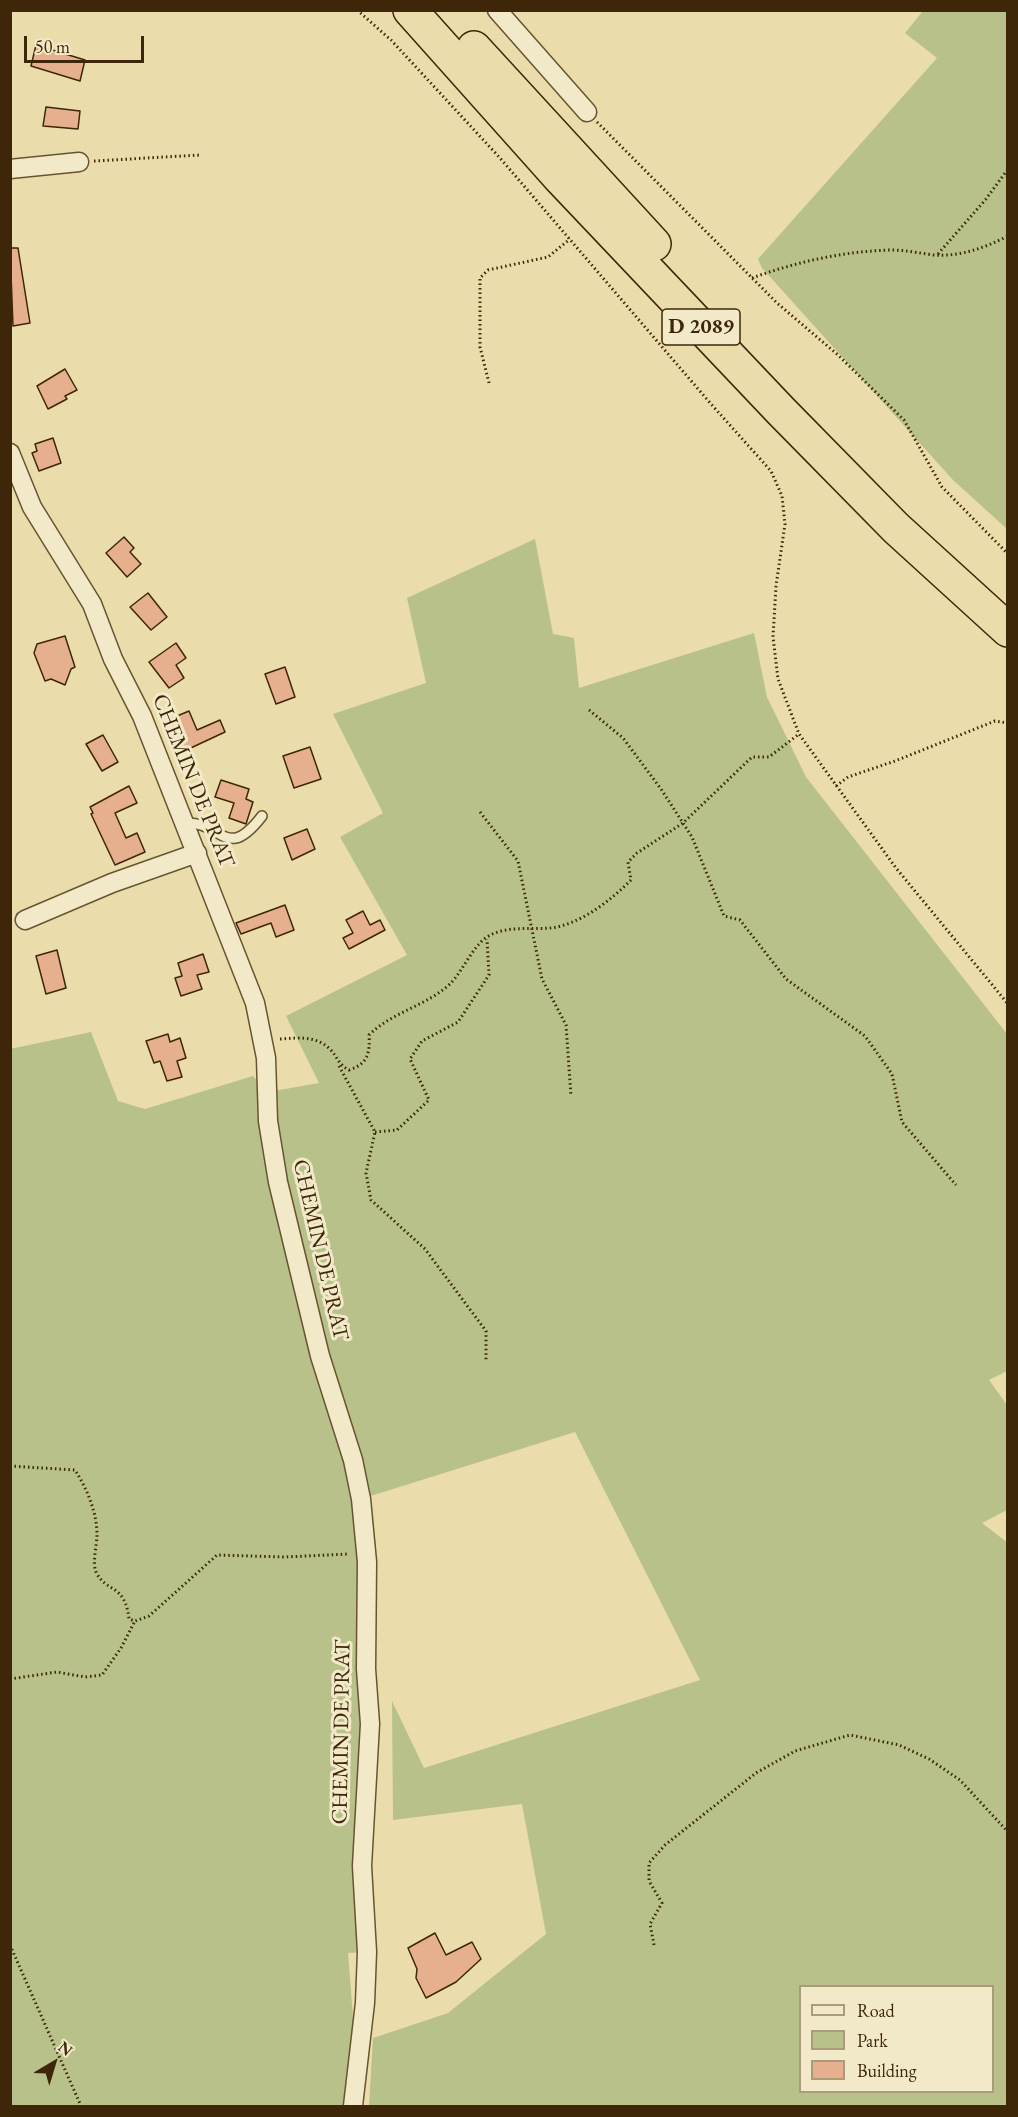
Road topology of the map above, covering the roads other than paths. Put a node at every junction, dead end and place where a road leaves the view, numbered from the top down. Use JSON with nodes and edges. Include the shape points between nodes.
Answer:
{"nodes":[{"id":1,"x":410,"y":10,"type":"edge"},
{"id":2,"x":440,"y":10,"type":"edge"},
{"id":3,"x":497,"y":10,"type":"edge"},
{"id":4,"x":588,"y":112,"type":"road end"},
{"id":5,"x":79,"y":162,"type":"road end"},
{"id":6,"x":10,"y":169,"type":"edge"},
{"id":7,"x":10,"y":453,"type":"edge"},
{"id":8,"x":16,"y":480,"type":"edge"},
{"id":9,"x":1008,"y":601,"type":"edge"},
{"id":10,"x":1008,"y":630,"type":"edge"},
{"id":11,"x":262,"y":816,"type":"dead end"},
{"id":12,"x":185,"y":823,"type":"junction"},
{"id":13,"x":196,"y":853,"type":"junction"},
{"id":14,"x":25,"y":920,"type":"dead end"},
{"id":15,"x":353,"y":2106,"type":"edge"}],
"edges":[{"from":1,"to":10,"type":"highway","number":"D 2089","via":[[560,178],[781,411],[896,528]]},
{"from":2,"to":9,"type":"highway","number":"D 2089","via":[[794,397],[919,522]]},
{"from":3,"to":4,"type":"street"},
{"from":5,"to":6,"type":"street"},
{"from":7,"to":8,"type":"street","name":"CHEMIN DE PRAT"},
{"from":8,"to":12,"type":"street","name":"CHEMIN DE PRAT","via":[[92,604]]},
{"from":11,"to":12,"type":"lane","via":[[249,833],[240,837],[218,836],[196,822]]},
{"from":12,"to":13,"type":"street","name":"CHEMIN DE PRAT"},
{"from":13,"to":14,"type":"street"},
{"from":13,"to":15,"type":"street","name":"CHEMIN DE PRAT","via":[[255,1003],[266,1058],[268,1121],[278,1182],[320,1356],[361,1498],[370,1724],[362,1866],[367,1952],[365,2003]]}]}
